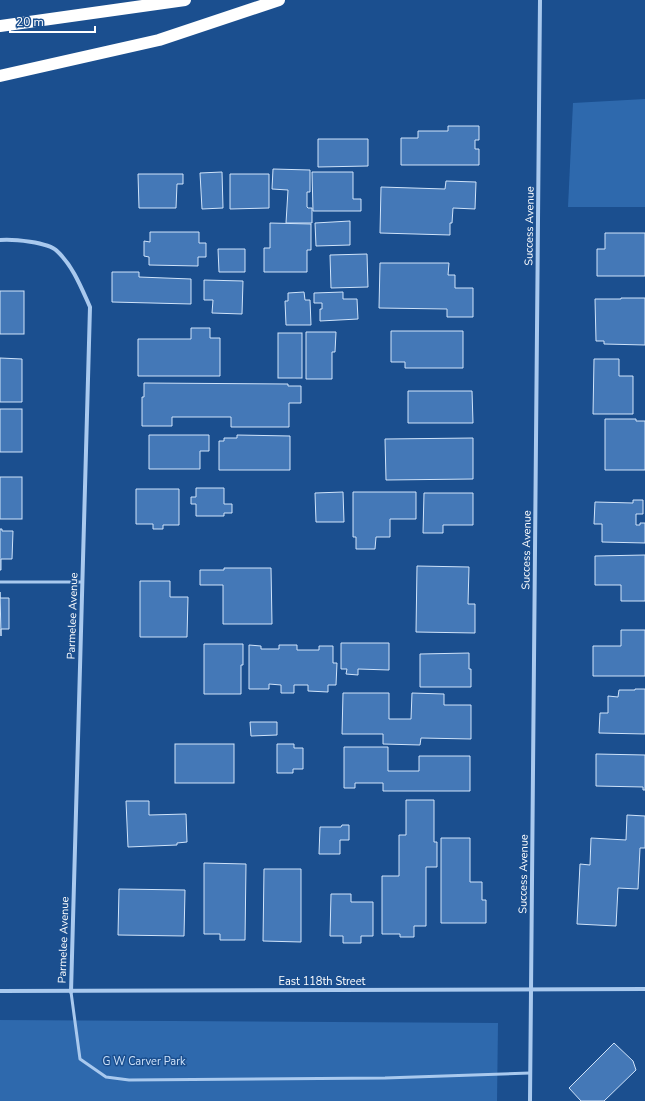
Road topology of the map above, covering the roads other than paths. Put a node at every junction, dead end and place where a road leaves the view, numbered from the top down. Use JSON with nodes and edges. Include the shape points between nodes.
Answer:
{"nodes":[{"id":1,"x":185,"y":0,"type":"edge"},
{"id":2,"x":279,"y":0,"type":"edge"},
{"id":3,"x":540,"y":0,"type":"edge"},
{"id":4,"x":0,"y":26,"type":"edge"},
{"id":5,"x":0,"y":76,"type":"edge"},
{"id":6,"x":0,"y":240,"type":"edge"},
{"id":7,"x":0,"y":582,"type":"edge"},
{"id":8,"x":82,"y":582,"type":"junction"},
{"id":9,"x":645,"y":988,"type":"edge"},
{"id":10,"x":531,"y":989,"type":"junction"},
{"id":11,"x":0,"y":991,"type":"edge"},
{"id":12,"x":71,"y":992,"type":"junction"},
{"id":13,"x":530,"y":1073,"type":"junction"},
{"id":14,"x":530,"y":1101,"type":"edge"}],
"edges":[{"from":1,"to":4,"type":"highway"},
{"from":2,"to":5,"type":"highway","via":[[159,40]]},
{"from":3,"to":10,"type":"street","name":"Success Avenue"},
{"from":6,"to":8,"type":"street","name":"Parmelee Avenue","via":[[36,243],[56,250],[77,277],[90,307]]},
{"from":7,"to":8,"type":"lane"},
{"from":8,"to":12,"type":"street","name":"Parmelee Avenue"},
{"from":9,"to":10,"type":"street","name":"East 118th Street"},
{"from":10,"to":12,"type":"street","name":"East 118th Street"},
{"from":10,"to":13,"type":"street","name":"Success Avenue"},
{"from":11,"to":12,"type":"street","name":"East 118th Street"},
{"from":12,"to":13,"type":"lane","via":[[80,1059],[106,1077],[129,1080],[362,1078]]},
{"from":13,"to":14,"type":"street","name":"Success Avenue"}]}
